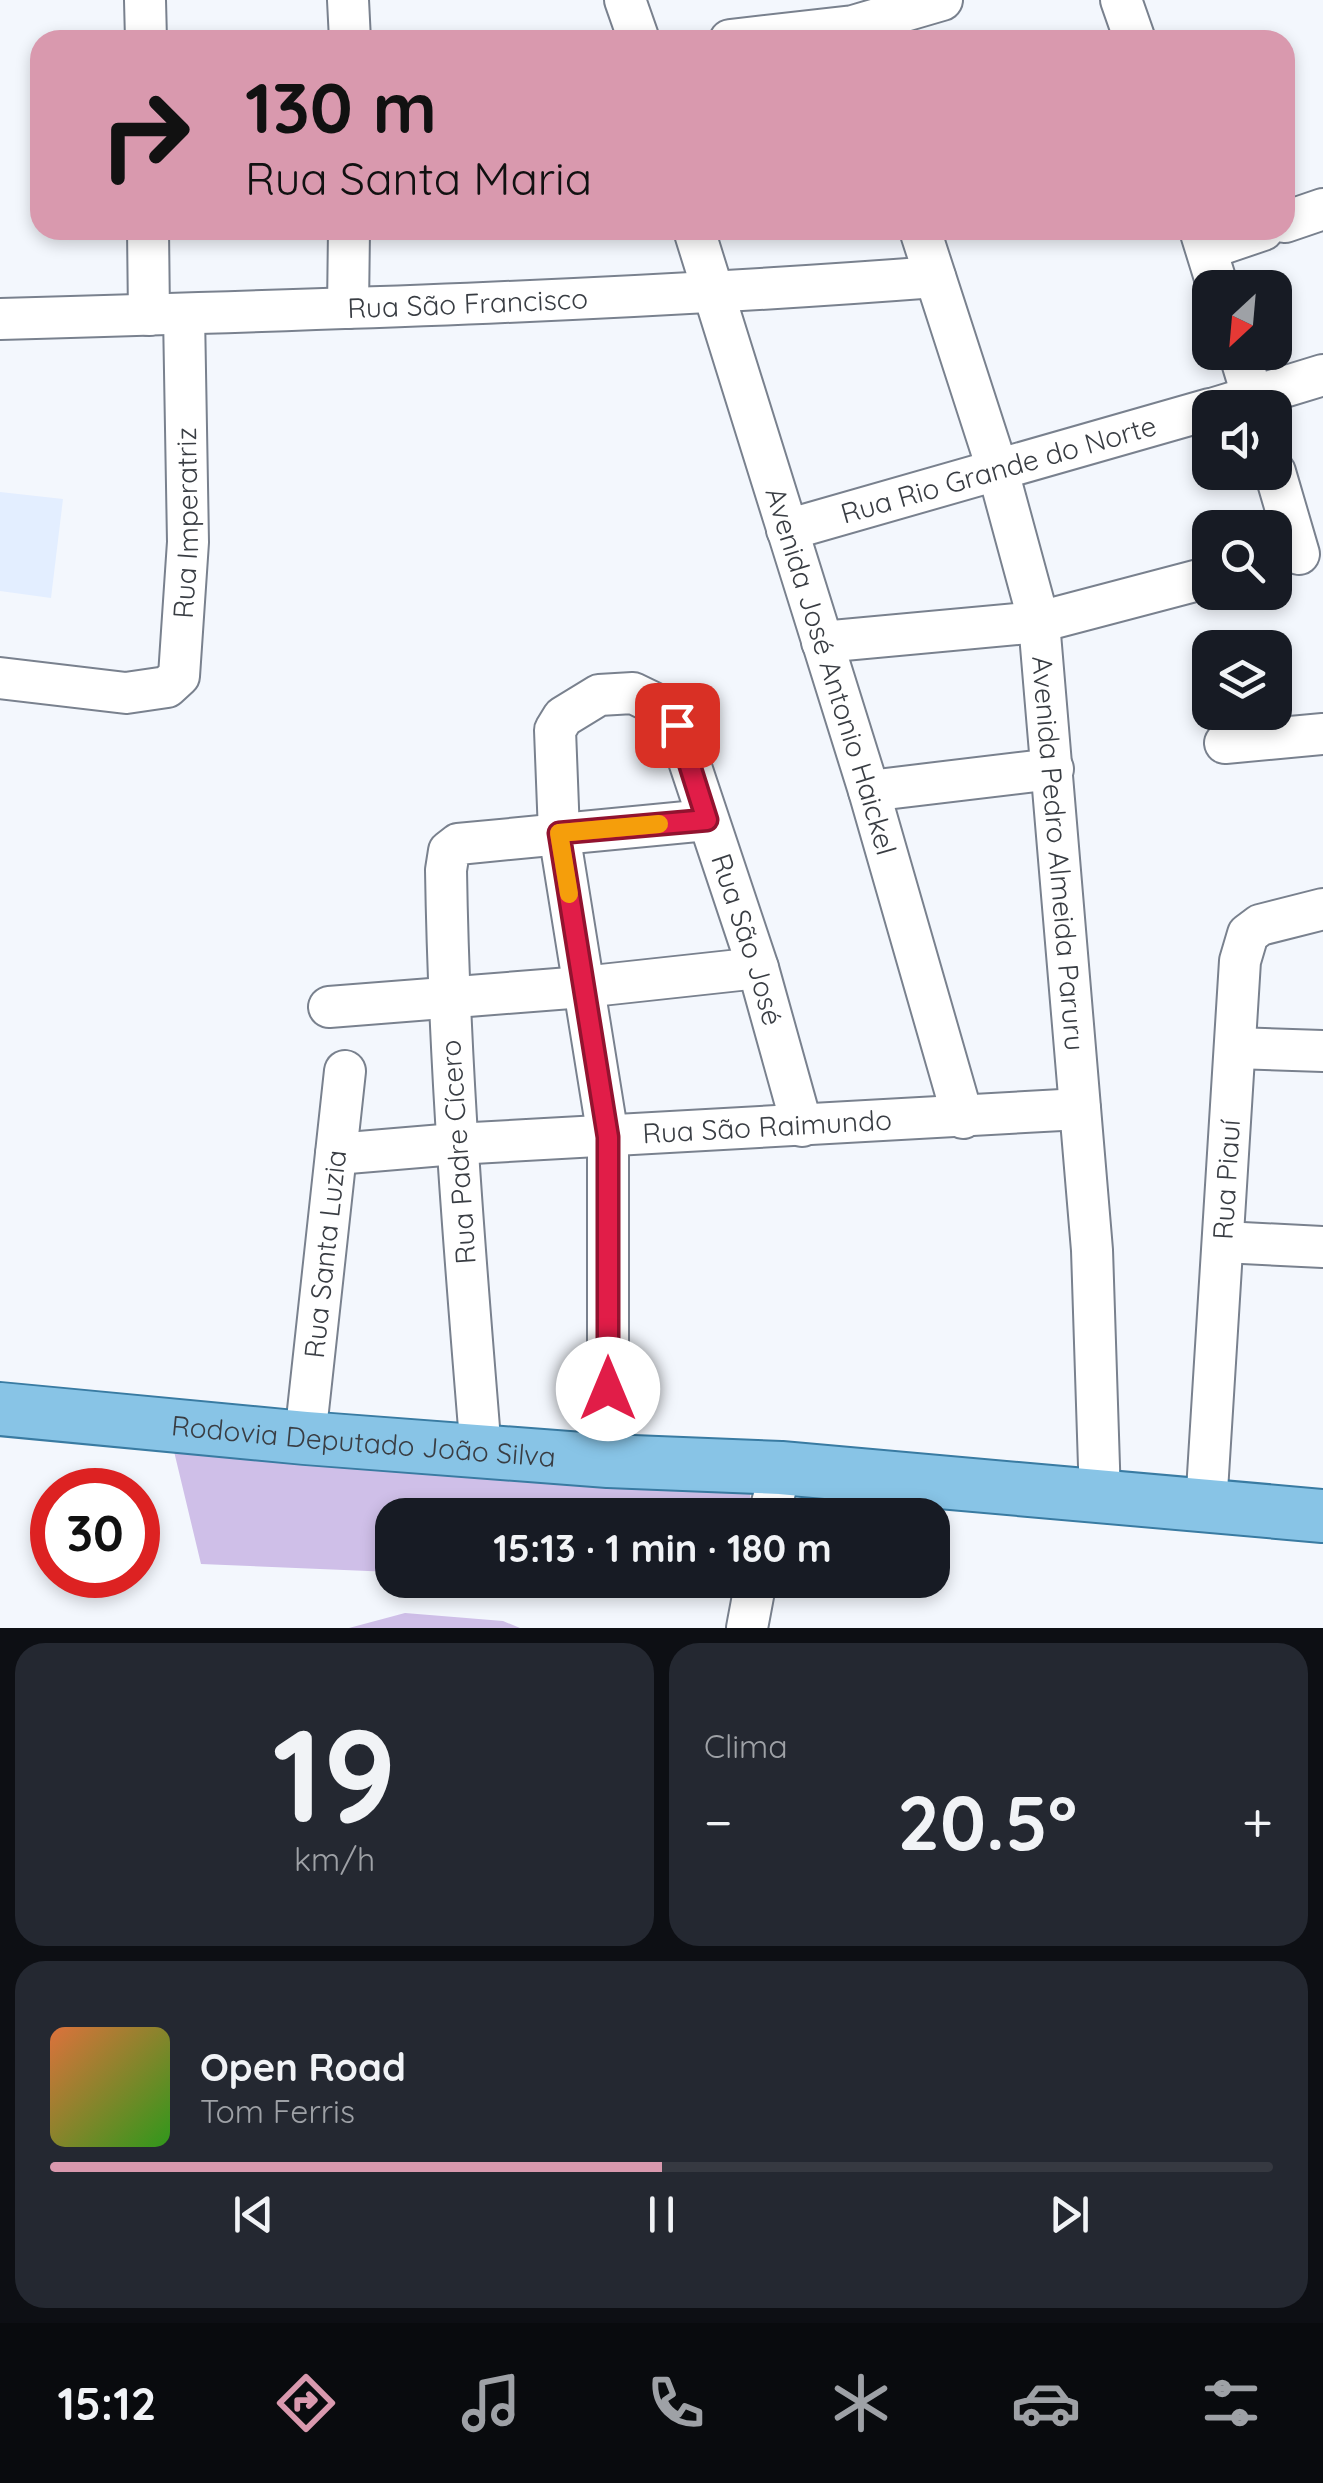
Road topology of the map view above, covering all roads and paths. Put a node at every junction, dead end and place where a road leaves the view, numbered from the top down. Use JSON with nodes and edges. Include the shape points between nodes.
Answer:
{"nodes":[{"id":1,"x":146,"y":0,"type":"edge"},
{"id":2,"x":348,"y":0,"type":"edge"},
{"id":3,"x":625,"y":0,"type":"edge"},
{"id":4,"x":942,"y":0,"type":"edge"},
{"id":5,"x":1121,"y":0,"type":"edge"},
{"id":6,"x":851,"y":22,"type":"edge"},
{"id":7,"x":146,"y":30,"type":"edge"},
{"id":8,"x":350,"y":30,"type":"edge"},
{"id":9,"x":636,"y":30,"type":"edge"},
{"id":10,"x":797,"y":30,"type":"edge"},
{"id":11,"x":1132,"y":30,"type":"edge"},
{"id":12,"x":1323,"y":209,"type":"edge"},
{"id":13,"x":1295,"y":219,"type":"edge"},
{"id":14,"x":150,"y":240,"type":"edge"},
{"id":15,"x":349,"y":240,"type":"edge"},
{"id":16,"x":697,"y":240,"type":"edge"},
{"id":17,"x":923,"y":240,"type":"edge"},
{"id":18,"x":1203,"y":240,"type":"edge"},
{"id":19,"x":1212,"y":270,"type":"edge"},
{"id":20,"x":935,"y":277,"type":"junction"},
{"id":21,"x":712,"y":294,"type":"junction"},
{"id":22,"x":348,"y":308,"type":"junction"},
{"id":23,"x":166,"y":314,"type":"junction"},
{"id":24,"x":0,"y":320,"type":"edge"},
{"id":25,"x":1323,"y":375,"type":"edge"},
{"id":26,"x":1278,"y":390,"type":"edge"},
{"id":27,"x":1192,"y":417,"type":"edge"},
{"id":28,"x":998,"y":472,"type":"junction"},
{"id":29,"x":1280,"y":490,"type":"edge"},
{"id":30,"x":787,"y":530,"type":"junction"},
{"id":31,"x":1299,"y":554,"type":"edge"},
{"id":32,"x":1192,"y":582,"type":"edge"},
{"id":33,"x":1039,"y":622,"type":"junction"},
{"id":34,"x":822,"y":642,"type":"junction"},
{"id":35,"x":0,"y":678,"type":"edge"},
{"id":36,"x":1323,"y":734,"type":"edge"},
{"id":37,"x":1224,"y":743,"type":"dead end"},
{"id":38,"x":1053,"y":769,"type":"junction"},
{"id":39,"x":869,"y":790,"type":"junction"},
{"id":40,"x":707,"y":820,"type":"junction"},
{"id":41,"x":559,"y":833,"type":"junction"},
{"id":42,"x":1323,"y":909,"type":"edge"},
{"id":43,"x":758,"y":968,"type":"junction"},
{"id":44,"x":583,"y":986,"type":"junction"},
{"id":45,"x":448,"y":997,"type":"junction"},
{"id":46,"x":329,"y":1007,"type":"dead end"},
{"id":47,"x":1235,"y":1048,"type":"junction"},
{"id":48,"x":1323,"y":1051,"type":"edge"},
{"id":49,"x":345,"y":1071,"type":"dead end"},
{"id":50,"x":1080,"y":1109,"type":"junction"},
{"id":51,"x":963,"y":1118,"type":"junction"},
{"id":52,"x":802,"y":1126,"type":"junction"},
{"id":53,"x":608,"y":1137,"type":"junction"},
{"id":54,"x":455,"y":1144,"type":"junction"},
{"id":55,"x":336,"y":1154,"type":"junction"},
{"id":56,"x":1223,"y":1242,"type":"junction"},
{"id":57,"x":1323,"y":1247,"type":"edge"},
{"id":58,"x":0,"y":1409,"type":"edge"},
{"id":59,"x":306,"y":1438,"type":"junction"},
{"id":60,"x":480,"y":1452,"type":"junction"},
{"id":61,"x":608,"y":1462,"type":"junction"},
{"id":62,"x":775,"y":1492,"type":"edge"},
{"id":63,"x":1100,"y":1497,"type":"junction"},
{"id":64,"x":1206,"y":1507,"type":"junction"},
{"id":65,"x":1323,"y":1516,"type":"edge"},
{"id":66,"x":753,"y":1598,"type":"edge"},
{"id":67,"x":748,"y":1628,"type":"edge"}],
"edges":[{"from":1,"to":7,"type":"street"},
{"from":2,"to":8,"type":"street"},
{"from":3,"to":9,"type":"street"},
{"from":4,"to":6,"type":"street"},
{"from":5,"to":11,"type":"street"},
{"from":6,"to":10,"type":"street"},
{"from":12,"to":13,"type":"street"},
{"from":14,"to":23,"type":"street","name":"Rua Imperatriz"},
{"from":15,"to":22,"type":"street"},
{"from":16,"to":21,"type":"street","name":"Avenida José Antonio Haickel"},
{"from":17,"to":20,"type":"street","name":"Avenida Pedro Almeida Paruru"},
{"from":18,"to":19,"type":"street"},
{"from":20,"to":21,"type":"street","name":"Rua São Francisco"},
{"from":20,"to":28,"type":"street","name":"Avenida Pedro Almeida Paruru"},
{"from":21,"to":22,"type":"street","name":"Rua São Francisco"},
{"from":21,"to":30,"type":"street","name":"Avenida José Antonio Haickel"},
{"from":22,"to":23,"type":"street","name":"Rua São Francisco"},
{"from":23,"to":24,"type":"street","name":"Rua São Francisco"},
{"from":23,"to":35,"type":"street","name":"Rua Imperatriz","via":[[188,542],[179,676],[167,687],[126,693]]},
{"from":25,"to":26,"type":"street","name":"Rua Rio Grande do Norte"},
{"from":27,"to":28,"type":"street","name":"Rua Rio Grande do Norte"},
{"from":28,"to":30,"type":"street","name":"Rua Rio Grande do Norte"},
{"from":28,"to":33,"type":"street","name":"Avenida Pedro Almeida Paruru"},
{"from":29,"to":31,"type":"street"},
{"from":30,"to":34,"type":"street","name":"Avenida José Antonio Haickel"},
{"from":32,"to":33,"type":"street"},
{"from":33,"to":34,"type":"street"},
{"from":33,"to":38,"type":"street","name":"Avenida Pedro Almeida Paruru"},
{"from":34,"to":39,"type":"street","name":"Avenida José Antonio Haickel"},
{"from":36,"to":37,"type":"street"},
{"from":38,"to":39,"type":"street"},
{"from":38,"to":50,"type":"street","name":"Avenida Pedro Almeida Paruru"},
{"from":39,"to":51,"type":"street","name":"Avenida José Antonio Haickel"},
{"from":40,"to":41,"type":"street"},
{"from":40,"to":41,"type":"street","name":"Rua São José","via":[[677,725],[664,708],[633,693],[599,695],[563,716],[555,730]]},
{"from":40,"to":43,"type":"street","name":"Rua São José"},
{"from":41,"to":44,"type":"street"},
{"from":41,"to":45,"type":"street","name":"Rua Padre Cícero","via":[[458,844],[449,851]]},
{"from":42,"to":47,"type":"street","name":"Rua Piauí","via":[[1260,924],[1248,934]]},
{"from":43,"to":44,"type":"street"},
{"from":43,"to":52,"type":"street","name":"Rua São José"},
{"from":44,"to":45,"type":"street"},
{"from":44,"to":53,"type":"street"},
{"from":45,"to":46,"type":"street"},
{"from":45,"to":54,"type":"street","name":"Rua Padre Cícero"},
{"from":47,"to":48,"type":"street"},
{"from":47,"to":56,"type":"street","name":"Rua Piauí"},
{"from":49,"to":55,"type":"street","name":"Rua Santa Luzia"},
{"from":50,"to":51,"type":"street","name":"Rua São Raimundo"},
{"from":50,"to":63,"type":"street","name":"Avenida Pedro Almeida Paruru"},
{"from":51,"to":52,"type":"street","name":"Rua São Raimundo"},
{"from":52,"to":53,"type":"street","name":"Rua São Raimundo"},
{"from":53,"to":54,"type":"street","name":"Rua São Raimundo"},
{"from":53,"to":61,"type":"street"},
{"from":54,"to":55,"type":"street","name":"Rua São Raimundo"},
{"from":54,"to":60,"type":"street","name":"Rua Padre Cícero"},
{"from":55,"to":59,"type":"street","name":"Rua Santa Luzia"},
{"from":56,"to":57,"type":"street"},
{"from":56,"to":64,"type":"street","name":"Rua Piauí"},
{"from":58,"to":59,"type":"main road","name":"Rodovia Deputado João Silva"},
{"from":59,"to":60,"type":"main road","name":"Rodovia Deputado João Silva"},
{"from":60,"to":61,"type":"main road","name":"Rodovia Deputado João Silva"},
{"from":61,"to":62,"type":"main road","name":"Rodovia Deputado João Silva"},
{"from":62,"to":63,"type":"main road","name":"Rodovia Deputado João Silva"},
{"from":63,"to":64,"type":"main road","name":"Rodovia Deputado João Silva"},
{"from":64,"to":65,"type":"main road","name":"Rodovia Deputado João Silva"},
{"from":66,"to":67,"type":"street"}]}
